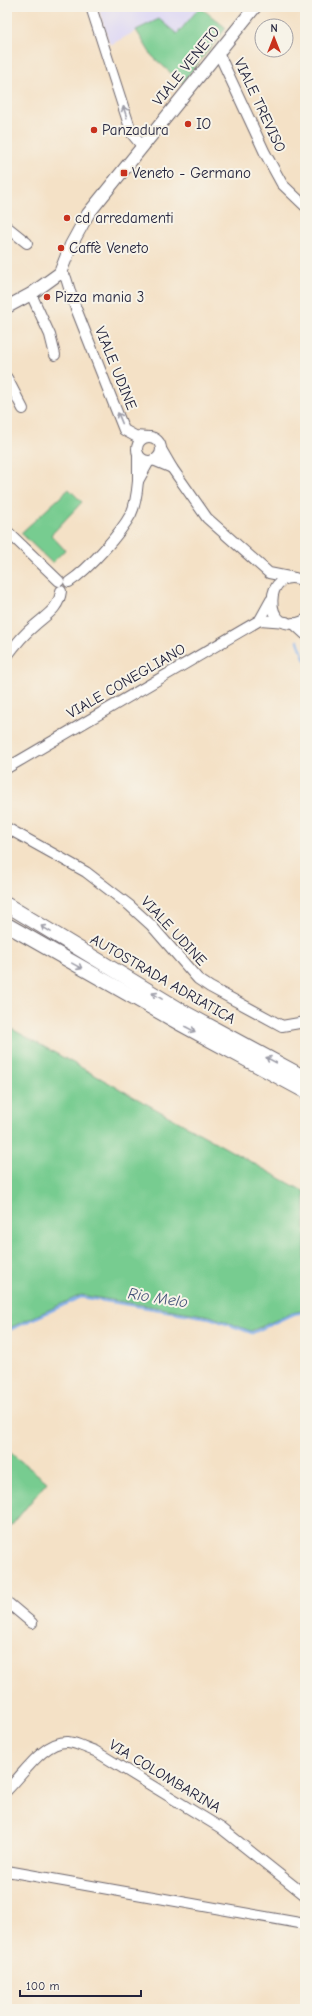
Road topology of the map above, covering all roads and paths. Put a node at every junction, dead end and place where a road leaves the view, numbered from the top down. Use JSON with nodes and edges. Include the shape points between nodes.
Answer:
{"nodes":[{"id":1,"x":91,"y":7,"type":"edge"},
{"id":2,"x":255,"y":7,"type":"edge"},
{"id":3,"x":218,"y":52,"type":"junction"},
{"id":4,"x":142,"y":146,"type":"junction"},
{"id":5,"x":305,"y":206,"type":"edge"},
{"id":6,"x":7,"y":226,"type":"edge"},
{"id":7,"x":28,"y":243,"type":"dead end"},
{"id":8,"x":60,"y":273,"type":"junction"},
{"id":9,"x":31,"y":294,"type":"junction"},
{"id":10,"x":7,"y":307,"type":"edge"},
{"id":11,"x":55,"y":355,"type":"dead end"},
{"id":12,"x":7,"y":378,"type":"edge"},
{"id":13,"x":23,"y":409,"type":"dead end"},
{"id":14,"x":149,"y":437,"type":"junction"},
{"id":15,"x":161,"y":449,"type":"junction"},
{"id":16,"x":138,"y":454,"type":"junction"},
{"id":17,"x":151,"y":461,"type":"junction"},
{"id":18,"x":172,"y":468,"type":"junction"},
{"id":19,"x":138,"y":481,"type":"junction"},
{"id":20,"x":7,"y":531,"type":"edge"},
{"id":21,"x":269,"y":573,"type":"junction"},
{"id":22,"x":294,"y":578,"type":"junction"},
{"id":23,"x":305,"y":582,"type":"edge"},
{"id":24,"x":63,"y":584,"type":"junction"},
{"id":25,"x":272,"y":597,"type":"junction"},
{"id":26,"x":260,"y":620,"type":"junction"},
{"id":27,"x":305,"y":620,"type":"edge"},
{"id":28,"x":290,"y":623,"type":"junction"},
{"id":29,"x":305,"y":634,"type":"edge"},
{"id":30,"x":7,"y":656,"type":"edge"},
{"id":31,"x":7,"y":768,"type":"edge"},
{"id":32,"x":7,"y":828,"type":"edge"},
{"id":33,"x":7,"y":905,"type":"edge"},
{"id":34,"x":7,"y":925,"type":"edge"},
{"id":35,"x":305,"y":1022,"type":"edge"},
{"id":36,"x":305,"y":1078,"type":"edge"},
{"id":37,"x":305,"y":1091,"type":"edge"},
{"id":38,"x":7,"y":1602,"type":"edge"},
{"id":39,"x":32,"y":1623,"type":"dead end"},
{"id":40,"x":7,"y":1790,"type":"edge"},
{"id":41,"x":7,"y":1871,"type":"edge"},
{"id":42,"x":305,"y":1895,"type":"edge"},
{"id":43,"x":305,"y":1924,"type":"edge"}],
"edges":[{"from":4,"to":1,"type":"street","one_way":true,"via":[[132,134]]},
{"from":2,"to":3,"type":"main road","name":"VIALE VENETO"},
{"from":3,"to":4,"type":"main road","name":"VIALE VENETO"},
{"from":3,"to":5,"type":"street","name":"VIALE TREVISO","via":[[278,178]]},
{"from":4,"to":8,"type":"main road","name":"VIALE VENETO","via":[[88,214],[71,245]]},
{"from":6,"to":7,"type":"street"},
{"from":8,"to":9,"type":"main road"},
{"from":14,"to":8,"type":"street","name":"VIALE UDINE","one_way":true,"via":[[134,436],[124,430],[66,278]]},
{"from":9,"to":10,"type":"main road"},
{"from":9,"to":11,"type":"street","via":[[50,335]]},
{"from":12,"to":13,"type":"street"},
{"from":14,"to":15,"type":"street","via":[[156,440]]},
{"from":14,"to":16,"type":"street","via":[[139,443]]},
{"from":15,"to":17,"type":"street","via":[[159,456]]},
{"from":15,"to":18,"type":"street"},
{"from":16,"to":17,"type":"street","via":[[142,459]]},
{"from":16,"to":19,"type":"street"},
{"from":17,"to":18,"type":"street"},
{"from":17,"to":19,"type":"street"},
{"from":18,"to":21,"type":"street","via":[[207,518]]},
{"from":19,"to":24,"type":"street","via":[[137,496],[124,525],[80,575]]},
{"from":20,"to":24,"type":"street"},
{"from":21,"to":22,"type":"street"},
{"from":21,"to":25,"type":"street"},
{"from":22,"to":23,"type":"street"},
{"from":22,"to":25,"type":"street","via":[[281,582]]},
{"from":24,"to":30,"type":"street","via":[[61,597],[53,610],[34,625]]},
{"from":25,"to":26,"type":"street"},
{"from":25,"to":28,"type":"street","via":[[275,614]]},
{"from":26,"to":28,"type":"street"},
{"from":26,"to":31,"type":"street","name":"VIALE CONEGLIANO"},
{"from":27,"to":28,"type":"street"},
{"from":28,"to":29,"type":"street"},
{"from":32,"to":35,"type":"street","name":"VIALE UDINE","via":[[86,872],[151,925],[198,979],[210,987],[282,1026]]},
{"from":36,"to":33,"type":"highway","name":"AUTOSTRADA ADRIATICA","one_way":true,"via":[[186,1014]]},
{"from":34,"to":37,"type":"highway","name":"AUTOSTRADA ADRIATICA","one_way":true},
{"from":38,"to":39,"type":"street"},
{"from":40,"to":42,"type":"street","name":"VIA COLOMBARINA","via":[[48,1747],[68,1742],[81,1745],[221,1828]]},
{"from":41,"to":43,"type":"street"}]}
